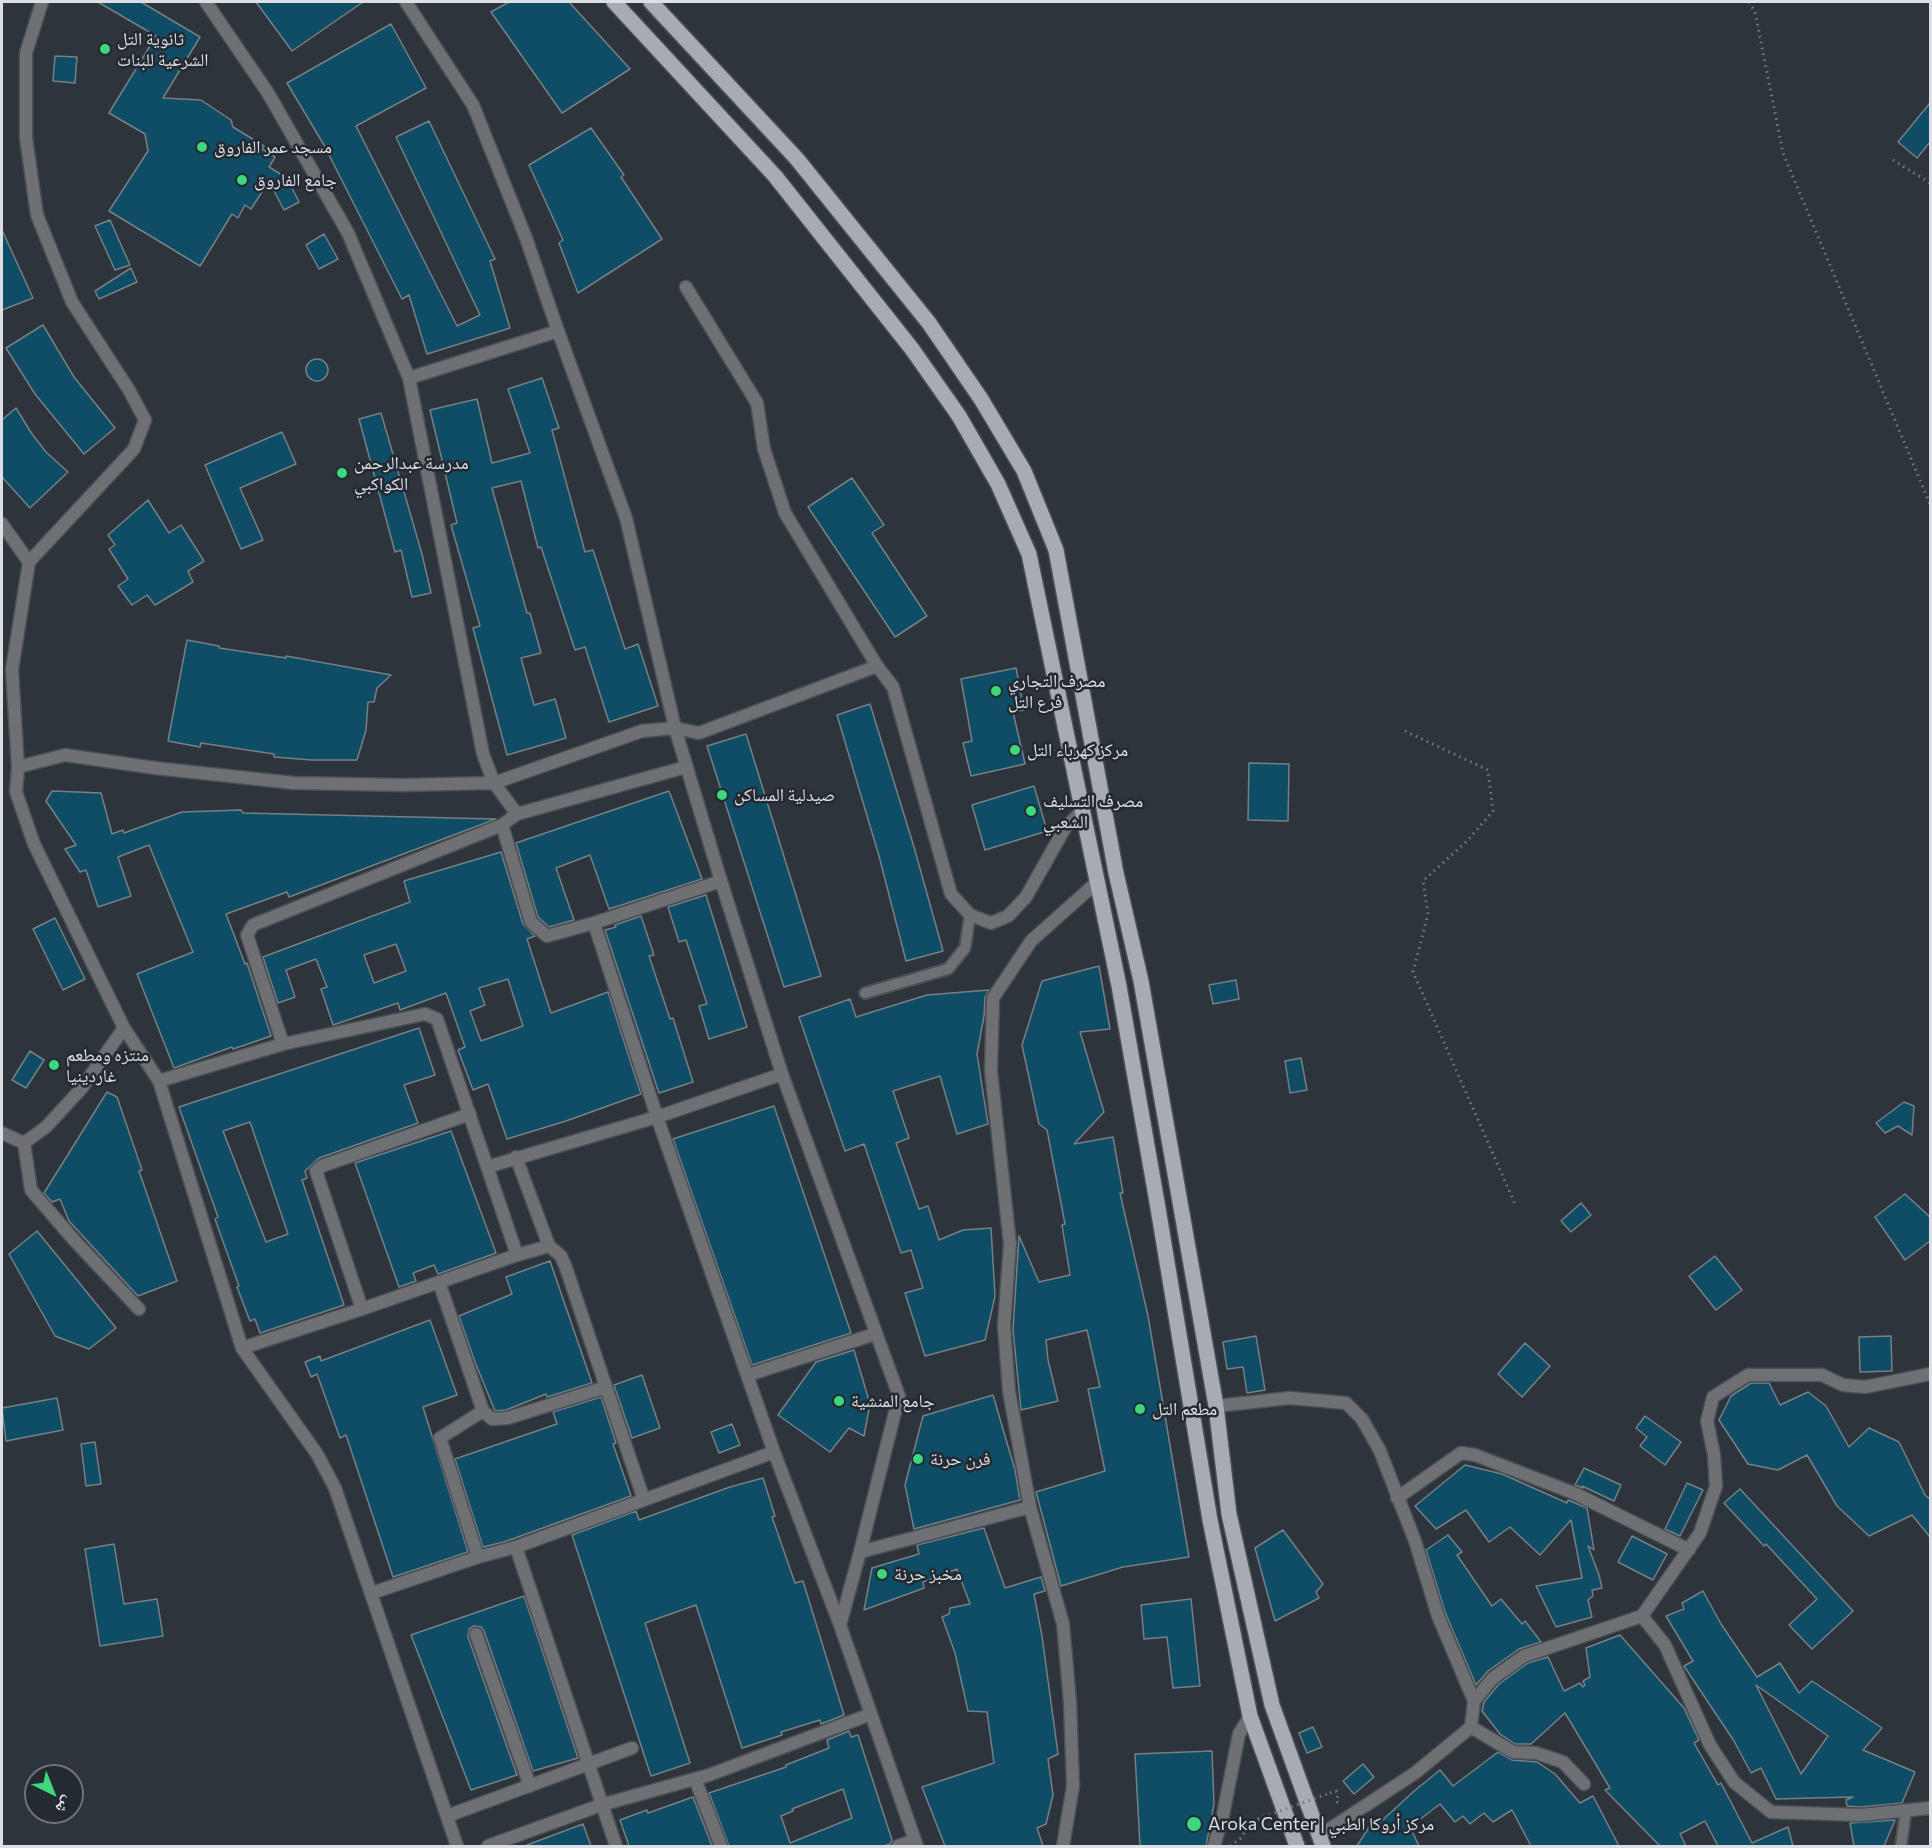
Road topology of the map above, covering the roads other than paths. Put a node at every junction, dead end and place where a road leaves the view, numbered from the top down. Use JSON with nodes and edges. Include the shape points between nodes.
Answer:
{"nodes":[{"id":1,"x":42,"y":2,"type":"edge"},
{"id":2,"x":206,"y":2,"type":"edge"},
{"id":3,"x":406,"y":2,"type":"edge"},
{"id":4,"x":614,"y":2,"type":"edge"},
{"id":5,"x":651,"y":2,"type":"edge"},
{"id":6,"x":686,"y":287,"type":"dead end"},
{"id":7,"x":558,"y":331,"type":"junction"},
{"id":8,"x":409,"y":378,"type":"junction"},
{"id":9,"x":2,"y":524,"type":"edge"},
{"id":10,"x":29,"y":562,"type":"junction"},
{"id":11,"x":877,"y":666,"type":"junction"},
{"id":12,"x":675,"y":728,"type":"junction"},
{"id":13,"x":18,"y":767,"type":"junction"},
{"id":14,"x":686,"y":767,"type":"junction"},
{"id":15,"x":494,"y":783,"type":"junction"},
{"id":16,"x":1082,"y":811,"type":"junction"},
{"id":17,"x":517,"y":814,"type":"junction"},
{"id":18,"x":502,"y":825,"type":"junction"},
{"id":19,"x":721,"y":881,"type":"junction"},
{"id":20,"x":1096,"y":883,"type":"junction"},
{"id":21,"x":970,"y":915,"type":"junction"},
{"id":22,"x":594,"y":923,"type":"junction"},
{"id":23,"x":865,"y":993,"type":"dead end"},
{"id":24,"x":124,"y":1028,"type":"junction"},
{"id":25,"x":283,"y":1044,"type":"junction"},
{"id":26,"x":782,"y":1074,"type":"junction"},
{"id":27,"x":159,"y":1081,"type":"junction"},
{"id":28,"x":470,"y":1114,"type":"junction"},
{"id":29,"x":657,"y":1117,"type":"junction"},
{"id":30,"x":2,"y":1134,"type":"edge"},
{"id":31,"x":24,"y":1143,"type":"junction"},
{"id":32,"x":516,"y":1157,"type":"junction"},
{"id":33,"x":487,"y":1167,"type":"junction"},
{"id":34,"x":549,"y":1246,"type":"junction"},
{"id":35,"x":517,"y":1255,"type":"junction"},
{"id":36,"x":439,"y":1282,"type":"junction"},
{"id":37,"x":139,"y":1309,"type":"dead end"},
{"id":38,"x":362,"y":1309,"type":"junction"},
{"id":39,"x":875,"y":1334,"type":"junction"},
{"id":40,"x":242,"y":1348,"type":"junction"},
{"id":41,"x":1930,"y":1374,"type":"edge"},
{"id":42,"x":747,"y":1375,"type":"junction"},
{"id":43,"x":606,"y":1387,"type":"junction"},
{"id":44,"x":1216,"y":1406,"type":"junction"},
{"id":45,"x":483,"y":1411,"type":"junction"},
{"id":46,"x":774,"y":1452,"type":"junction"},
{"id":47,"x":1397,"y":1498,"type":"junction"},
{"id":48,"x":644,"y":1500,"type":"junction"},
{"id":49,"x":1030,"y":1507,"type":"junction"},
{"id":50,"x":516,"y":1547,"type":"junction"},
{"id":51,"x":1689,"y":1550,"type":"junction"},
{"id":52,"x":860,"y":1552,"type":"junction"},
{"id":53,"x":478,"y":1557,"type":"junction"},
{"id":54,"x":372,"y":1593,"type":"junction"},
{"id":55,"x":1642,"y":1616,"type":"junction"},
{"id":56,"x":840,"y":1625,"type":"junction"},
{"id":57,"x":476,"y":1634,"type":"dead end"},
{"id":58,"x":1474,"y":1701,"type":"junction"},
{"id":59,"x":871,"y":1714,"type":"junction"},
{"id":60,"x":1250,"y":1716,"type":"junction"},
{"id":61,"x":1471,"y":1727,"type":"junction"},
{"id":62,"x":632,"y":1748,"type":"dead end"},
{"id":63,"x":587,"y":1764,"type":"junction"},
{"id":64,"x":695,"y":1779,"type":"junction"},
{"id":65,"x":1584,"y":1784,"type":"dead end"},
{"id":66,"x":530,"y":1786,"type":"junction"},
{"id":67,"x":601,"y":1805,"type":"junction"},
{"id":68,"x":1930,"y":1808,"type":"edge"},
{"id":69,"x":1906,"y":1810,"type":"junction"},
{"id":70,"x":447,"y":1816,"type":"junction"},
{"id":71,"x":1321,"y":1841,"type":"edge"},
{"id":72,"x":916,"y":1843,"type":"edge"},
{"id":73,"x":458,"y":1846,"type":"edge"},
{"id":74,"x":488,"y":1846,"type":"edge"},
{"id":75,"x":616,"y":1846,"type":"edge"},
{"id":76,"x":720,"y":1846,"type":"edge"},
{"id":77,"x":898,"y":1846,"type":"edge"},
{"id":78,"x":1064,"y":1846,"type":"edge"},
{"id":79,"x":1214,"y":1846,"type":"edge"},
{"id":80,"x":1297,"y":1846,"type":"edge"},
{"id":81,"x":1901,"y":1846,"type":"edge"}],
"edges":[{"from":1,"to":10,"type":"street","via":[[26,54],[26,138],[37,215],[72,302],[145,420],[134,449]]},
{"from":2,"to":8,"type":"street","via":[[268,93],[348,233]]},
{"from":3,"to":7,"type":"street","via":[[473,105]]},
{"from":4,"to":16,"type":"main road","via":[[775,176],[912,349],[971,435],[1029,554]]},
{"from":5,"to":44,"type":"main road","via":[[797,159],[929,323],[1024,471],[1056,550],[1116,873],[1141,981]]},
{"from":6,"to":11,"type":"street","via":[[757,403],[764,449],[785,513]]},
{"from":7,"to":8,"type":"street"},
{"from":7,"to":12,"type":"street","via":[[626,518]]},
{"from":8,"to":15,"type":"street","via":[[483,754]]},
{"from":9,"to":10,"type":"street"},
{"from":10,"to":13,"type":"street","via":[[12,670]]},
{"from":11,"to":12,"type":"street","via":[[699,733]]},
{"from":11,"to":21,"type":"street","via":[[893,687],[951,894]]},
{"from":12,"to":14,"type":"street"},
{"from":12,"to":15,"type":"street","via":[[642,731]]},
{"from":13,"to":15,"type":"street","via":[[64,755],[294,783]]},
{"from":13,"to":24,"type":"street","via":[[16,792],[34,844]]},
{"from":14,"to":17,"type":"street"},
{"from":14,"to":19,"type":"street"},
{"from":15,"to":17,"type":"street"},
{"from":16,"to":20,"type":"main road"},
{"from":16,"to":21,"type":"street","via":[[1065,828],[1026,897],[1008,916],[991,923]]},
{"from":17,"to":18,"type":"street"},
{"from":18,"to":22,"type":"street","via":[[531,922],[547,936]]},
{"from":18,"to":25,"type":"street","via":[[252,925],[247,935]]},
{"from":19,"to":22,"type":"street"},
{"from":19,"to":26,"type":"street"},
{"from":20,"to":49,"type":"street","via":[[1030,941],[993,998],[991,1071],[1010,1244],[1004,1326],[1009,1391]]},
{"from":20,"to":60,"type":"main road","via":[[1119,986],[1210,1520]]},
{"from":21,"to":23,"type":"lane","via":[[965,948],[948,969]]},
{"from":22,"to":29,"type":"street"},
{"from":24,"to":27,"type":"street"},
{"from":24,"to":31,"type":"street","via":[[81,1089],[46,1127]]},
{"from":25,"to":27,"type":"street"},
{"from":25,"to":28,"type":"street","via":[[425,1014],[437,1019]]},
{"from":26,"to":29,"type":"street"},
{"from":26,"to":39,"type":"street"},
{"from":27,"to":40,"type":"street"},
{"from":28,"to":33,"type":"street"},
{"from":28,"to":38,"type":"street","via":[[316,1171]]},
{"from":29,"to":32,"type":"street"},
{"from":29,"to":42,"type":"street"},
{"from":30,"to":31,"type":"street"},
{"from":31,"to":37,"type":"street","via":[[32,1190]]},
{"from":32,"to":33,"type":"street"},
{"from":32,"to":34,"type":"street"},
{"from":33,"to":35,"type":"street"},
{"from":34,"to":35,"type":"street"},
{"from":34,"to":43,"type":"street","via":[[561,1256],[566,1268]]},
{"from":35,"to":36,"type":"street"},
{"from":36,"to":38,"type":"street"},
{"from":36,"to":45,"type":"street"},
{"from":38,"to":40,"type":"street"},
{"from":39,"to":42,"type":"street"},
{"from":39,"to":52,"type":"street","via":[[899,1396]]},
{"from":40,"to":54,"type":"street","via":[[317,1454],[335,1488]]},
{"from":41,"to":51,"type":"street","via":[[1865,1386],[1843,1385],[1822,1375],[1749,1376],[1713,1397],[1707,1421],[1716,1485],[1700,1533]]},
{"from":42,"to":46,"type":"street"},
{"from":43,"to":45,"type":"street","via":[[508,1418],[492,1419]]},
{"from":43,"to":48,"type":"street"},
{"from":44,"to":47,"type":"street","via":[[1290,1398],[1346,1403],[1362,1419],[1380,1451]]},
{"from":44,"to":71,"type":"main road","via":[[1229,1514],[1272,1705]]},
{"from":45,"to":53,"type":"street","via":[[440,1438]]},
{"from":46,"to":48,"type":"street"},
{"from":46,"to":56,"type":"street"},
{"from":47,"to":51,"type":"street","via":[[1461,1453],[1475,1455],[1576,1494]]},
{"from":47,"to":58,"type":"street","via":[[1438,1616]]},
{"from":48,"to":50,"type":"street"},
{"from":49,"to":52,"type":"street"},
{"from":49,"to":78,"type":"street","via":[[1063,1624],[1073,1786]]},
{"from":50,"to":53,"type":"street"},
{"from":50,"to":63,"type":"street"},
{"from":51,"to":55,"type":"street"},
{"from":52,"to":56,"type":"street"},
{"from":53,"to":54,"type":"street"},
{"from":54,"to":70,"type":"street"},
{"from":55,"to":58,"type":"street","via":[[1524,1656],[1493,1678]]},
{"from":55,"to":69,"type":"street","via":[[1665,1645],[1710,1745],[1734,1782],[1771,1812],[1861,1815]]},
{"from":56,"to":59,"type":"street"},
{"from":57,"to":66,"type":"street"},
{"from":58,"to":61,"type":"street"},
{"from":59,"to":64,"type":"street"},
{"from":59,"to":72,"type":"street"},
{"from":60,"to":79,"type":"street","via":[[1239,1734]]},
{"from":60,"to":80,"type":"main road"},
{"from":61,"to":65,"type":"street","via":[[1513,1752],[1536,1753],[1563,1762]]},
{"from":61,"to":71,"type":"street"},
{"from":62,"to":63,"type":"street"},
{"from":63,"to":66,"type":"street"},
{"from":63,"to":67,"type":"street"},
{"from":64,"to":67,"type":"street"},
{"from":64,"to":76,"type":"street"},
{"from":66,"to":70,"type":"street"},
{"from":67,"to":74,"type":"street"},
{"from":67,"to":75,"type":"street"},
{"from":68,"to":69,"type":"street"},
{"from":69,"to":81,"type":"lane"},
{"from":70,"to":73,"type":"street"},
{"from":72,"to":77,"type":"street"}]}
